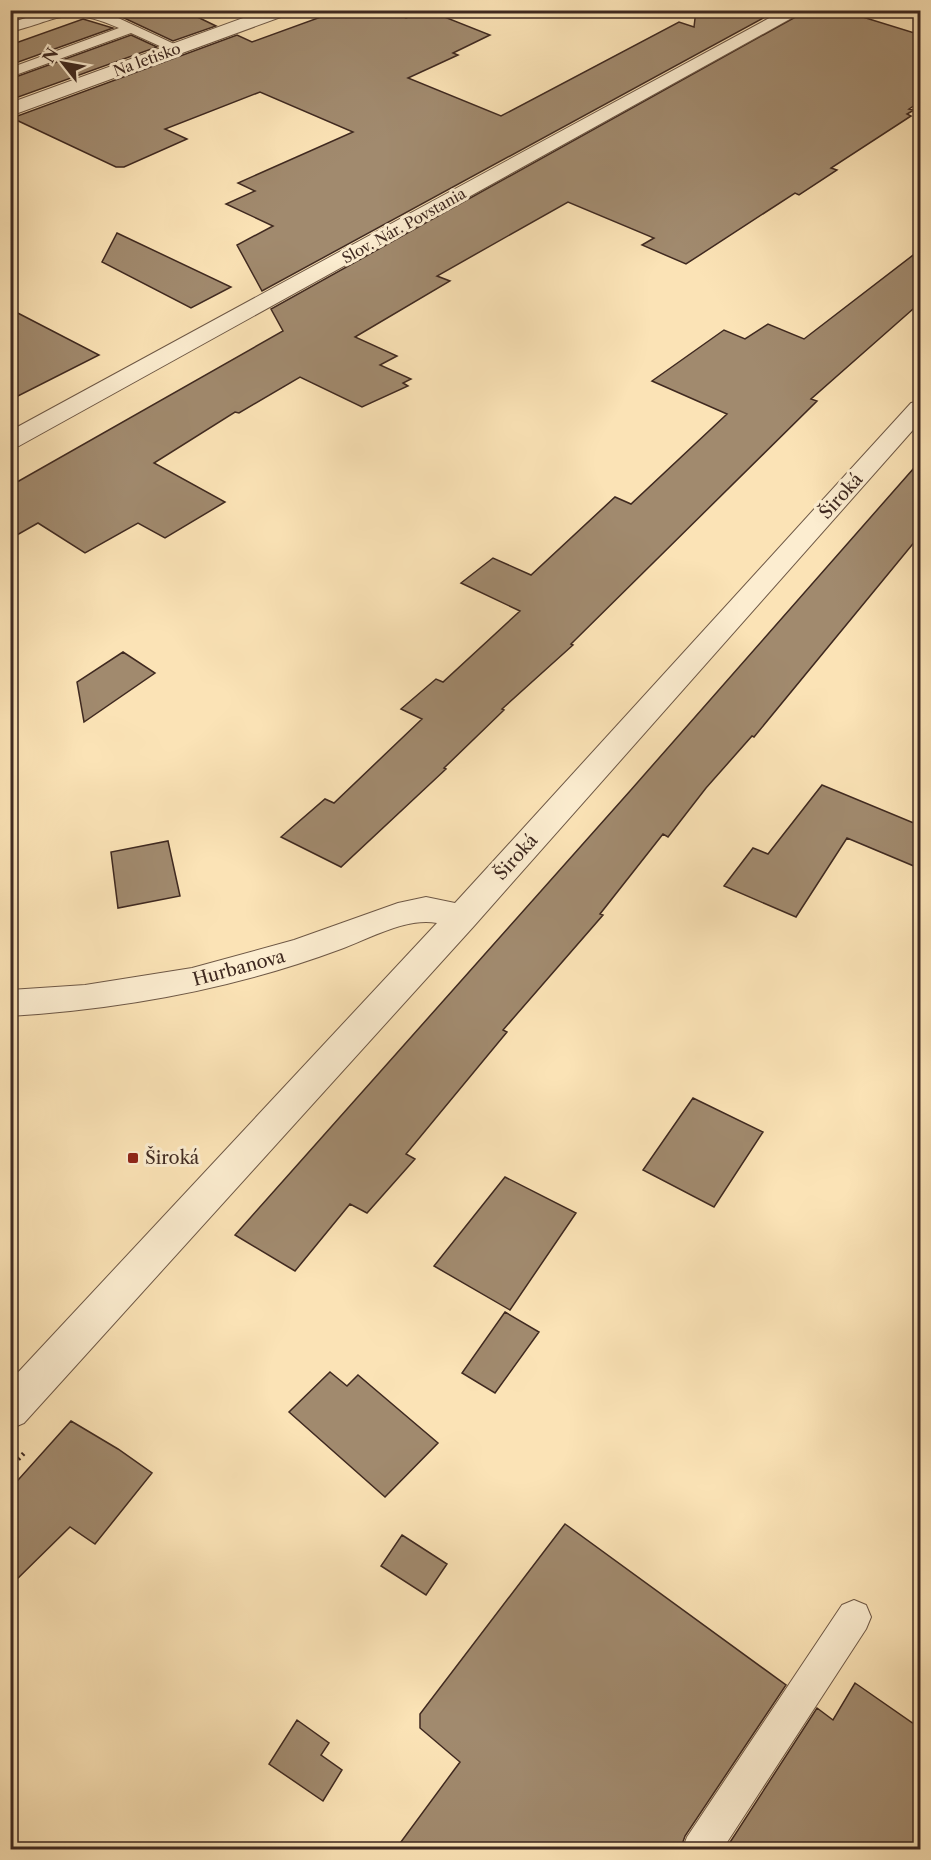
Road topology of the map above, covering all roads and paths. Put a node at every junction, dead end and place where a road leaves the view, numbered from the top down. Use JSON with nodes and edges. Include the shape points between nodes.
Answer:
{"nodes":[{"id":1,"x":283,"y":10,"type":"edge"},
{"id":2,"x":798,"y":10,"type":"edge"},
{"id":3,"x":10,"y":28,"type":"edge"},
{"id":4,"x":130,"y":29,"type":"junction"},
{"id":5,"x":178,"y":49,"type":"junction"},
{"id":6,"x":43,"y":61,"type":"junction"},
{"id":7,"x":61,"y":69,"type":"dead end"},
{"id":8,"x":10,"y":73,"type":"edge"},
{"id":9,"x":10,"y":110,"type":"edge"},
{"id":10,"x":921,"y":408,"type":"edge"},
{"id":11,"x":10,"y":441,"type":"edge"},
{"id":12,"x":462,"y":917,"type":"junction"},
{"id":13,"x":10,"y":1003,"type":"edge"},
{"id":14,"x":12,"y":1406,"type":"edge"},
{"id":15,"x":854,"y":1617,"type":"dead end"},
{"id":16,"x":700,"y":1850,"type":"edge"}],
"edges":[{"from":1,"to":5,"type":"street","name":"Na letisko"},
{"from":2,"to":11,"type":"street","name":"Slov. Nár. Povstania"},
{"from":3,"to":4,"type":"lane","via":[[63,11],[93,12]]},
{"from":4,"to":5,"type":"lane"},
{"from":4,"to":6,"type":"lane"},
{"from":5,"to":9,"type":"street","name":"Na letisko"},
{"from":6,"to":7,"type":"lane"},
{"from":6,"to":8,"type":"lane"},
{"from":10,"to":12,"type":"street","name":"Široká"},
{"from":12,"to":13,"type":"street","name":"Hurbanova","via":[[426,909],[398,915],[301,951],[192,981],[85,998]]},
{"from":12,"to":14,"type":"street","name":"Široká"},
{"from":15,"to":16,"type":"lane"}]}
